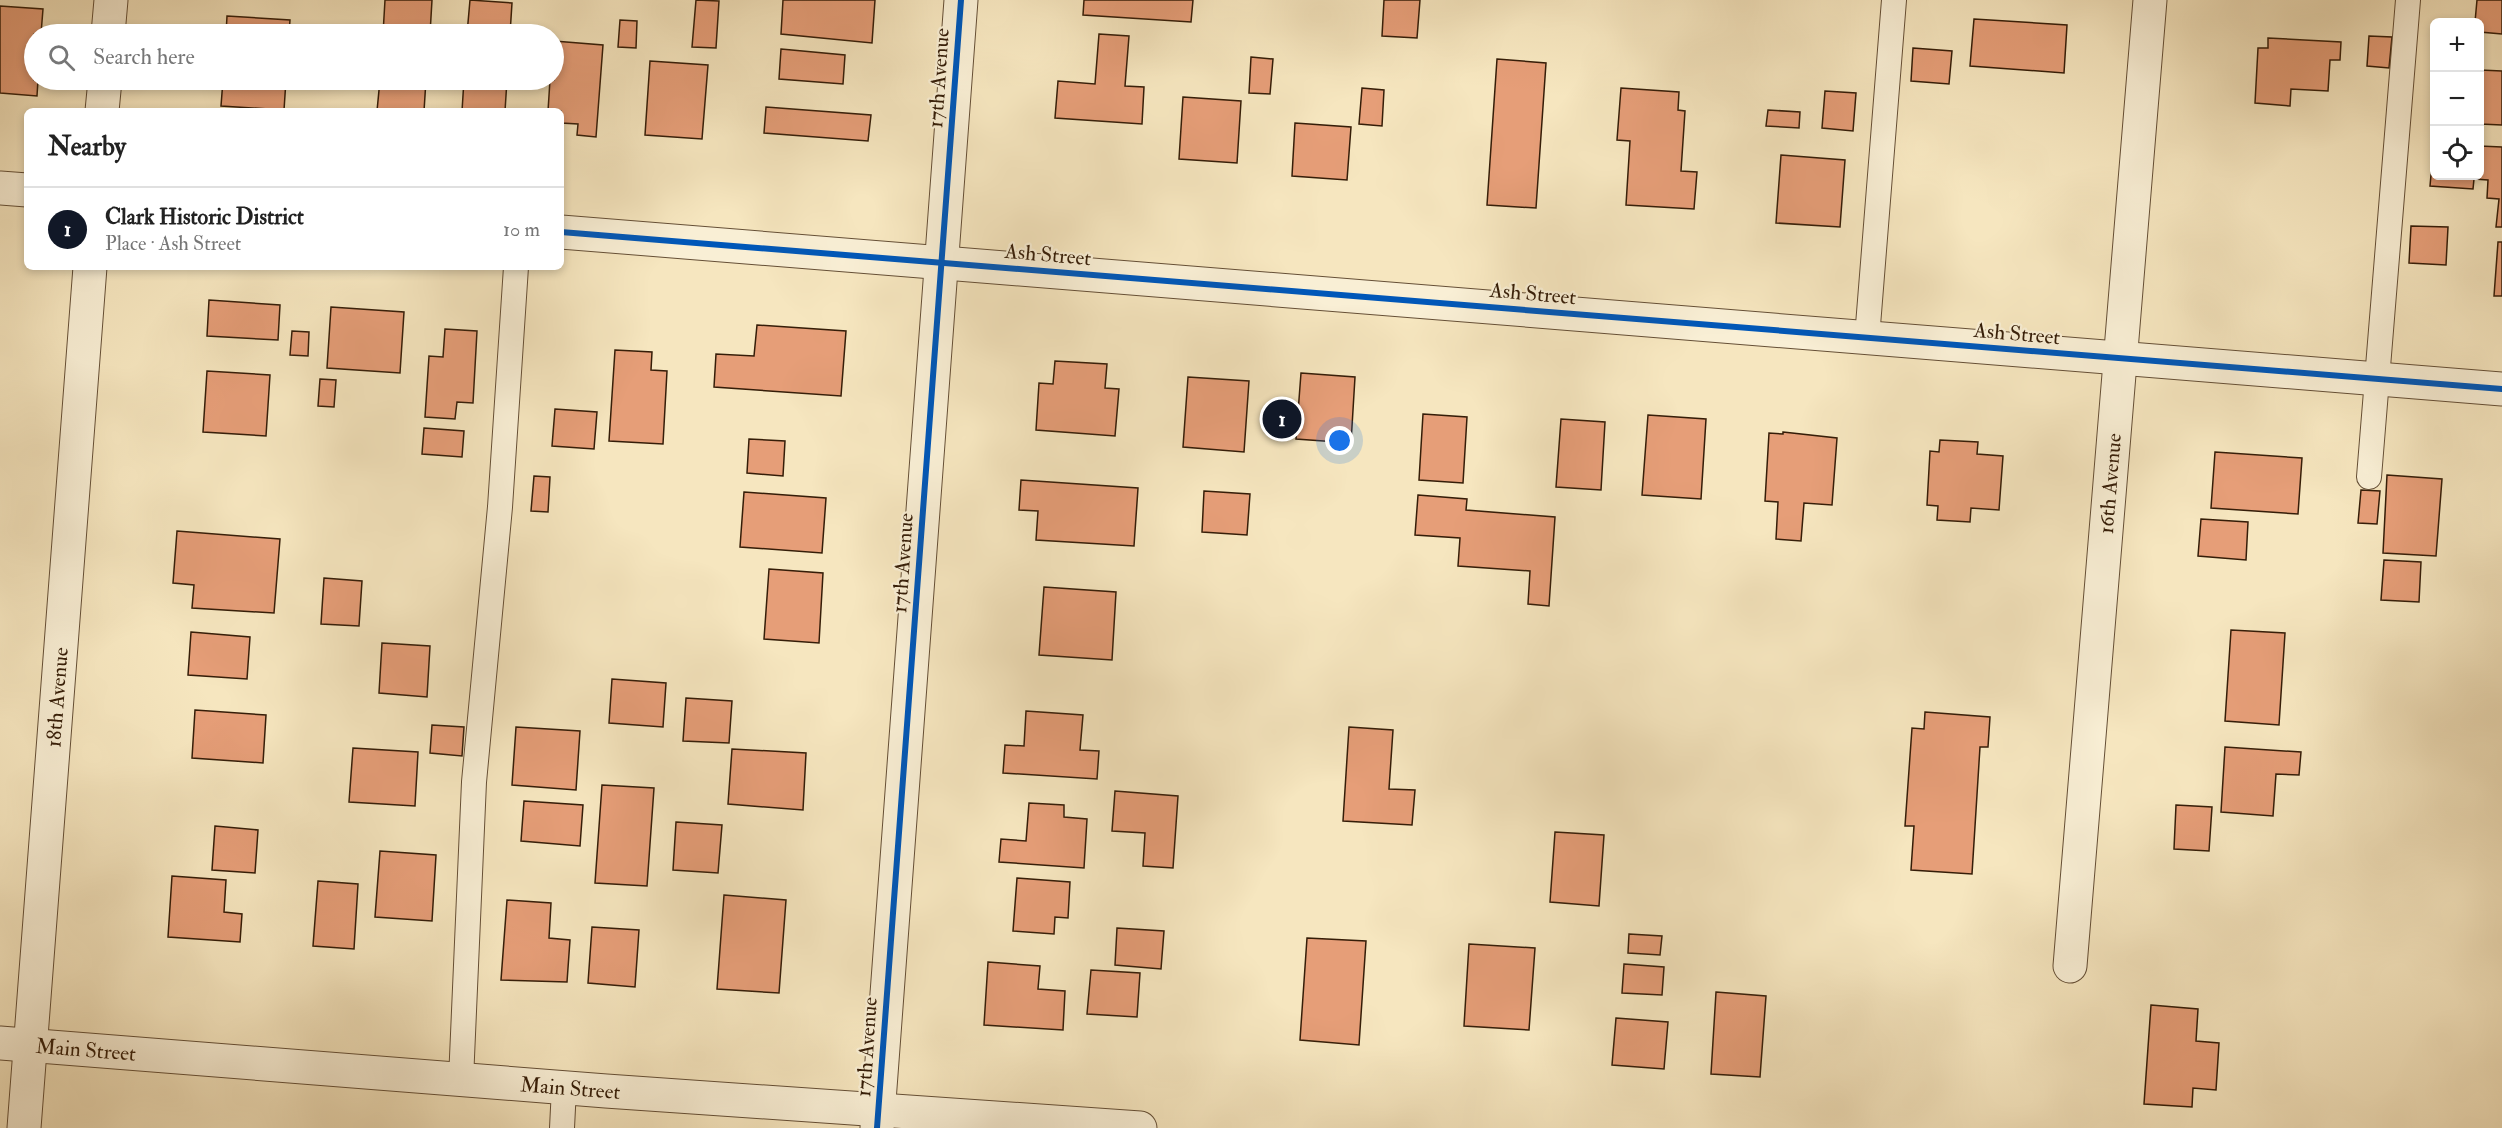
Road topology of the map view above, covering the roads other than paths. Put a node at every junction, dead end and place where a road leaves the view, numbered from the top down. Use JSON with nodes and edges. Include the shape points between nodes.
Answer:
{"nodes":[{"id":1,"x":111,"y":0,"type":"edge"},
{"id":2,"x":961,"y":0,"type":"edge"},
{"id":3,"x":1894,"y":0,"type":"edge"},
{"id":4,"x":2150,"y":0,"type":"edge"},
{"id":5,"x":2408,"y":0,"type":"edge"},
{"id":6,"x":109,"y":24,"type":"edge"},
{"id":7,"x":104,"y":90,"type":"edge"},
{"id":8,"x":102,"y":108,"type":"edge"},
{"id":9,"x":0,"y":188,"type":"edge"},
{"id":10,"x":24,"y":190,"type":"edge"},
{"id":11,"x":564,"y":232,"type":"edge"},
{"id":12,"x":942,"y":262,"type":"junction"},
{"id":13,"x":90,"y":270,"type":"edge"},
{"id":14,"x":516,"y":270,"type":"edge"},
{"id":15,"x":1867,"y":338,"type":"junction"},
{"id":16,"x":2121,"y":359,"type":"junction"},
{"id":17,"x":2378,"y":379,"type":"junction"},
{"id":18,"x":2502,"y":389,"type":"edge"},
{"id":19,"x":2369,"y":477,"type":"dead end"},
{"id":20,"x":2070,"y":966,"type":"dead end"},
{"id":21,"x":15,"y":1044,"type":"edge"},
{"id":22,"x":461,"y":1080,"type":"junction"},
{"id":23,"x":564,"y":1088,"type":"junction"},
{"id":24,"x":878,"y":1119,"type":"edge"},
{"id":25,"x":24,"y":1128,"type":"edge"},
{"id":26,"x":562,"y":1128,"type":"edge"},
{"id":27,"x":1140,"y":1128,"type":"edge"}],
"edges":[{"from":1,"to":6,"type":"street"},
{"from":2,"to":12,"type":"street","name":"17th Avenue"},
{"from":3,"to":15,"type":"lane"},
{"from":4,"to":16,"type":"street","name":"16th Avenue"},
{"from":5,"to":17,"type":"lane"},
{"from":7,"to":8,"type":"street"},
{"from":9,"to":10,"type":"street"},
{"from":11,"to":12,"type":"street","name":"Ash Street"},
{"from":12,"to":15,"type":"street","name":"Ash Street"},
{"from":12,"to":24,"type":"street","name":"17th Avenue"},
{"from":13,"to":21,"type":"street","name":"18th Avenue"},
{"from":14,"to":22,"type":"lane","via":[[500,507],[474,782]]},
{"from":15,"to":16,"type":"street","name":"Ash Street"},
{"from":16,"to":17,"type":"street","name":"Ash Street"},
{"from":16,"to":20,"type":"street","name":"16th Avenue"},
{"from":17,"to":18,"type":"street","name":"Ash Street"},
{"from":17,"to":19,"type":"lane"},
{"from":21,"to":22,"type":"street","name":"Main Street"},
{"from":21,"to":25,"type":"street","name":"18th Avenue"},
{"from":22,"to":23,"type":"street","name":"Main Street"},
{"from":23,"to":24,"type":"street","name":"Main Street"},
{"from":23,"to":26,"type":"lane"},
{"from":24,"to":27,"type":"street","name":"Main Street"}]}
